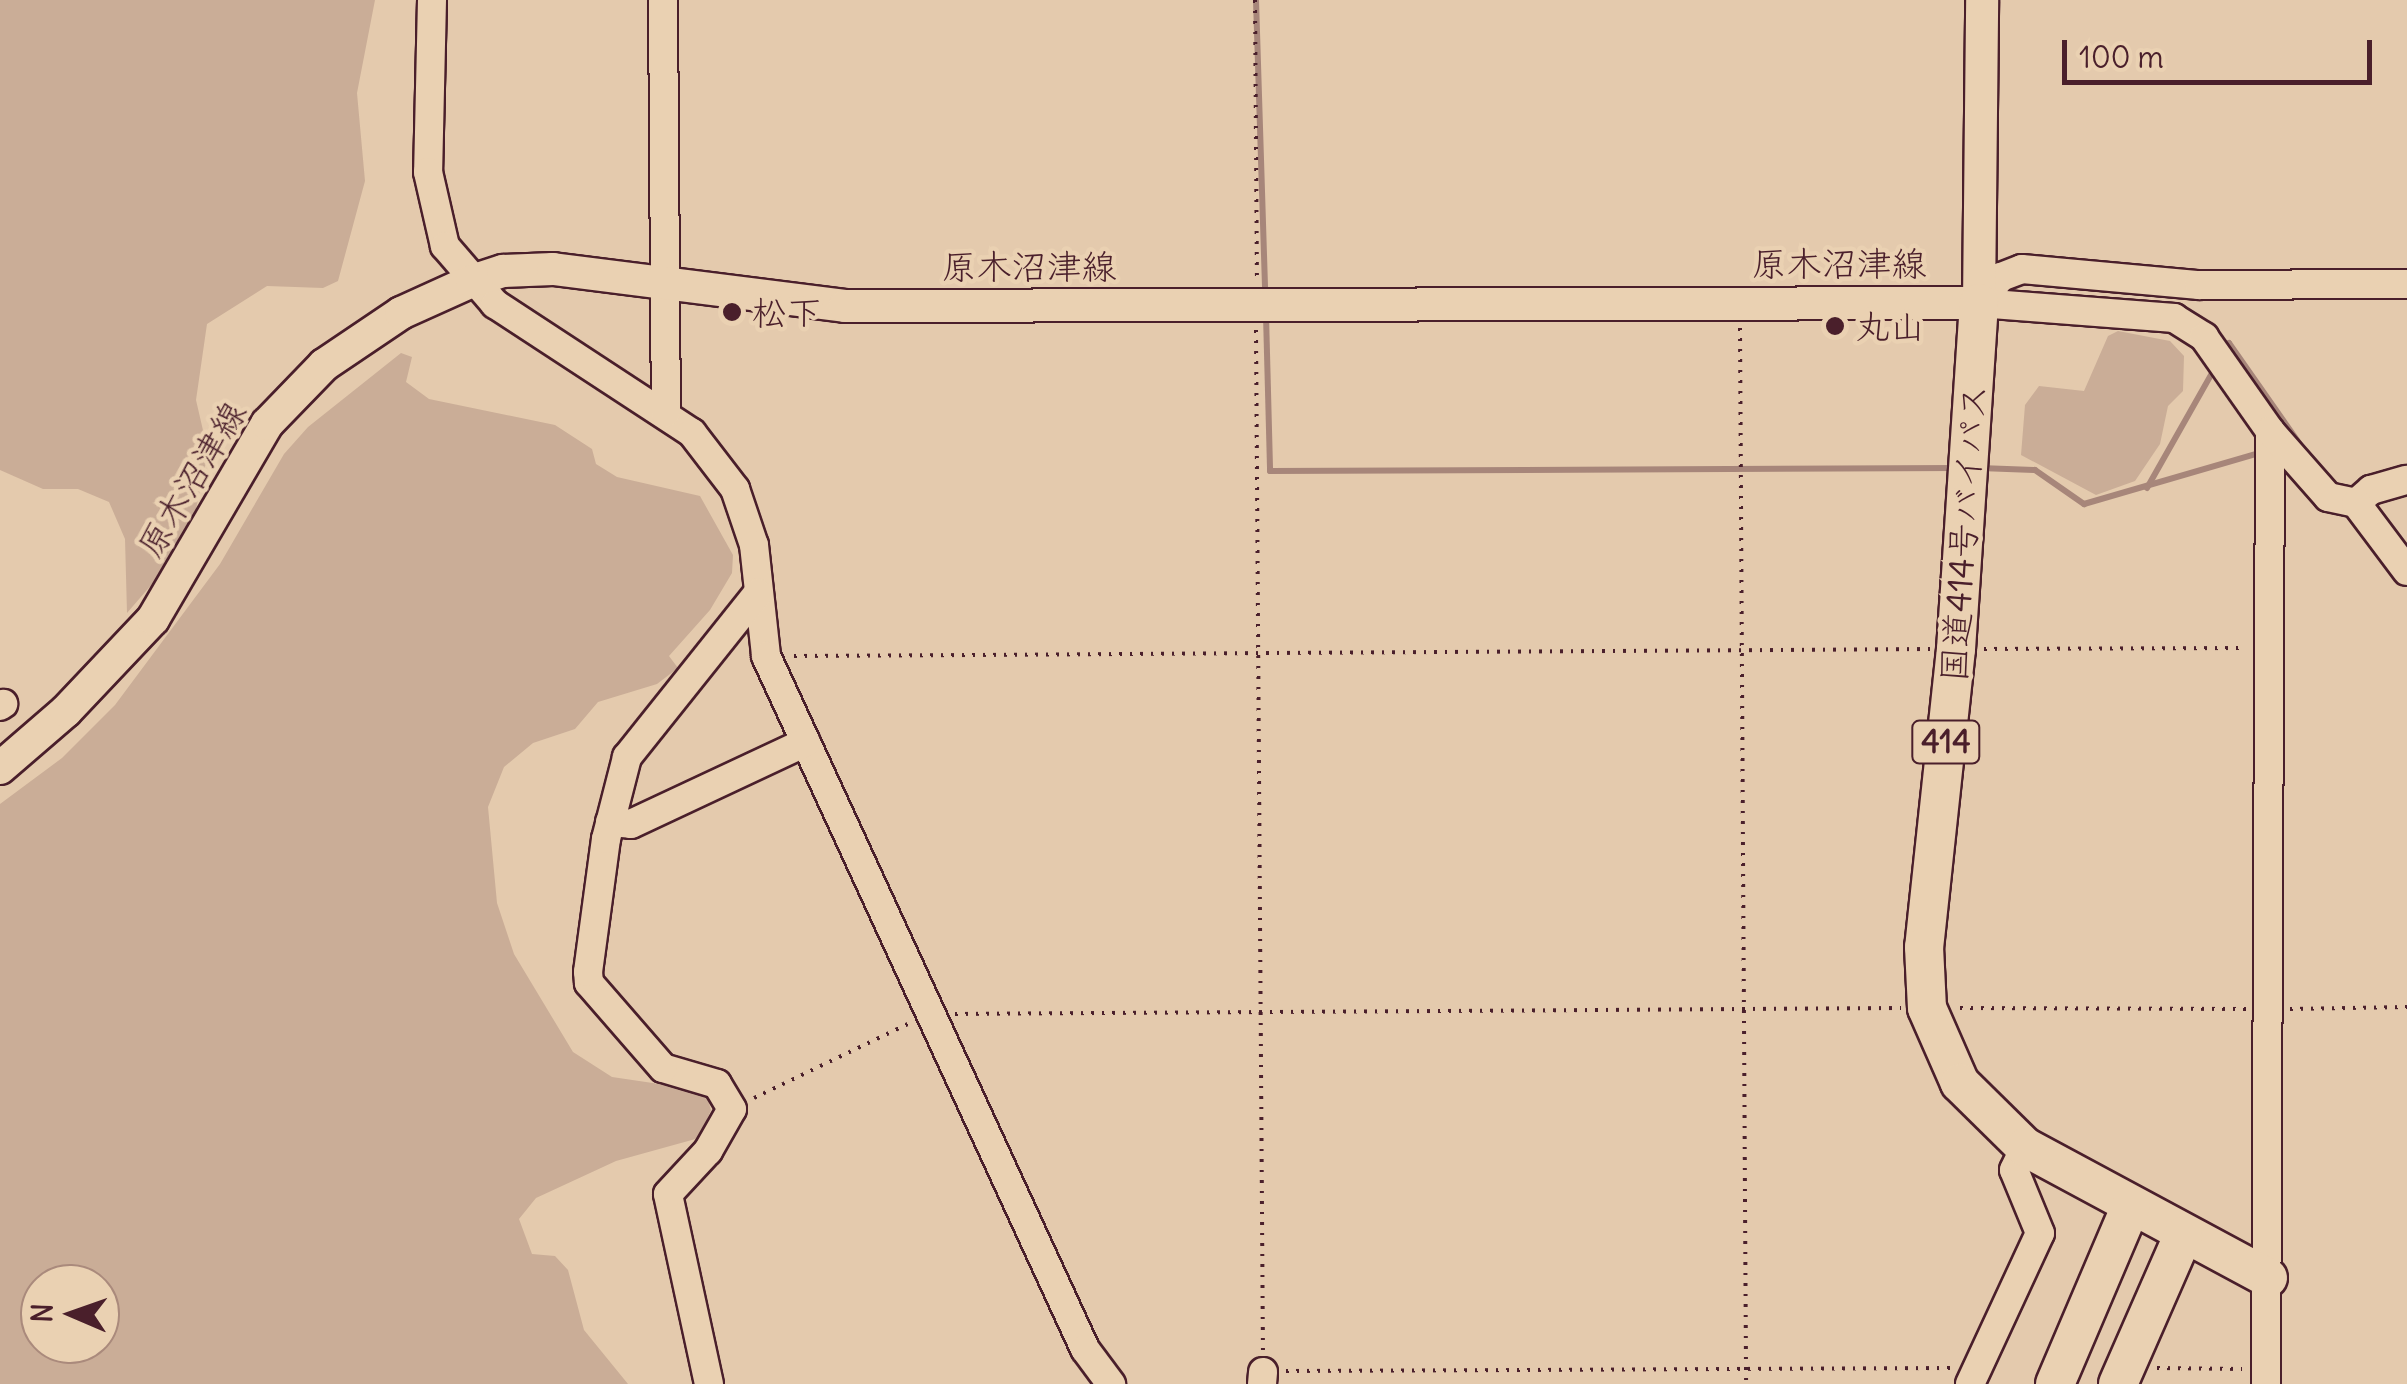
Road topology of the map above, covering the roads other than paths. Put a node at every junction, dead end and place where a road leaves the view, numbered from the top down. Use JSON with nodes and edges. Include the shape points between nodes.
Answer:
{"nodes":[{"id":1,"x":432,"y":0,"type":"edge"},
{"id":2,"x":663,"y":0,"type":"edge"},
{"id":3,"x":1982,"y":0,"type":"edge"},
{"id":4,"x":472,"y":281,"type":"junction"},
{"id":5,"x":667,"y":283,"type":"junction"},
{"id":6,"x":2407,"y":284,"type":"edge"},
{"id":7,"x":1980,"y":302,"type":"junction"},
{"id":8,"x":666,"y":414,"type":"junction"},
{"id":9,"x":2270,"y":431,"type":"junction"},
{"id":10,"x":2407,"y":480,"type":"edge"},
{"id":11,"x":2344,"y":500,"type":"junction"},
{"id":12,"x":2407,"y":571,"type":"edge"},
{"id":13,"x":758,"y":593,"type":"junction"},
{"id":14,"x":806,"y":742,"type":"junction"},
{"id":15,"x":0,"y":768,"type":"edge"},
{"id":16,"x":610,"y":822,"type":"junction"},
{"id":17,"x":2025,"y":1148,"type":"junction"},
{"id":18,"x":670,"y":1188,"type":"junction"},
{"id":19,"x":640,"y":1194,"type":"dead end"},
{"id":20,"x":2131,"y":1206,"type":"junction"},
{"id":21,"x":2184,"y":1236,"type":"junction"},
{"id":22,"x":2268,"y":1278,"type":"junction"},
{"id":23,"x":1974,"y":1376,"type":"edge"},
{"id":24,"x":2267,"y":1376,"type":"edge"},
{"id":25,"x":1107,"y":1383,"type":"edge"},
{"id":26,"x":709,"y":1384,"type":"edge"},
{"id":27,"x":2055,"y":1384,"type":"edge"},
{"id":28,"x":2118,"y":1384,"type":"edge"}],
"edges":[{"from":1,"to":4,"type":"street","via":[[428,172],[444,246]]},
{"from":2,"to":5,"type":"street"},
{"from":3,"to":7,"type":"main road"},
{"from":4,"to":5,"type":"main road","name":"原木沼津線","via":[[553,268]]},
{"from":4,"to":8,"type":"street","via":[[495,304]]},
{"from":4,"to":15,"type":"main road","name":"原木沼津線","via":[[401,312],[324,365],[266,424],[153,619],[66,711]]},
{"from":5,"to":7,"type":"main road","name":"原木沼津線","via":[[845,306]]},
{"from":5,"to":8,"type":"street"},
{"from":6,"to":7,"type":"street","via":[[2199,285],[2022,269],[2001,277]]},
{"from":7,"to":9,"type":"street","via":[[2174,318],[2204,337]]},
{"from":7,"to":17,"type":"highway","name":"国道414号バイパス","number":"414","via":[[1956,649],[1924,947],[1927,1008],[1960,1082]]},
{"from":8,"to":13,"type":"street","via":[[704,446],[735,489],[750,521]]},
{"from":9,"to":11,"type":"street"},
{"from":9,"to":22,"type":"street"},
{"from":10,"to":11,"type":"street"},
{"from":11,"to":12,"type":"street"},
{"from":13,"to":14,"type":"street","via":[[766,656]]},
{"from":13,"to":16,"type":"street","via":[[636,740]]},
{"from":14,"to":16,"type":"street","via":[[631,824]]},
{"from":14,"to":25,"type":"street"},
{"from":16,"to":18,"type":"street","via":[[589,983],[664,1068],[717,1084],[732,1109],[708,1151]]},
{"from":17,"to":20,"type":"highway","name":"国道414号バイパス","number":"414"},
{"from":17,"to":23,"type":"street","via":[[2014,1170],[2040,1232]]},
{"from":18,"to":19,"type":"street"},
{"from":18,"to":26,"type":"street","via":[[666,1258],[682,1330]]},
{"from":20,"to":21,"type":"highway","name":"国道414号バイパス","number":"414"},
{"from":20,"to":27,"type":"highway"},
{"from":21,"to":22,"type":"highway","name":"国道414号バイパス","number":"414"},
{"from":21,"to":28,"type":"highway"},
{"from":22,"to":24,"type":"street"}]}
